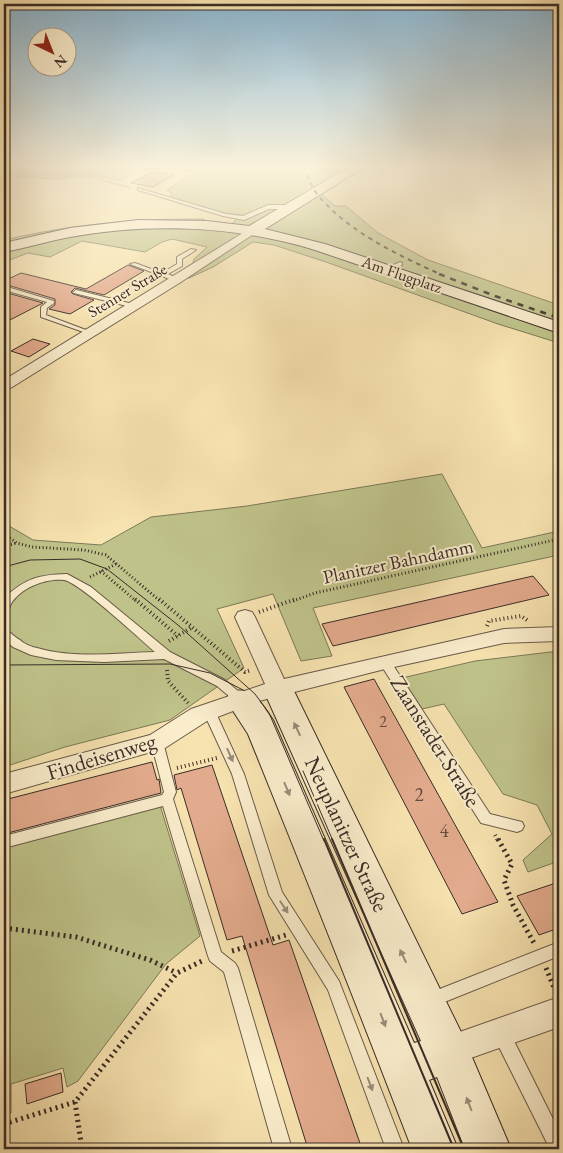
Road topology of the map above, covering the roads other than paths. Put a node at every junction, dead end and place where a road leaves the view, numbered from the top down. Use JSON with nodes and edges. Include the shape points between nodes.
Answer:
{"nodes":[{"id":1,"x":272,"y":220,"type":"edge"},
{"id":2,"x":252,"y":231,"type":"junction"},
{"id":3,"x":4,"y":248,"type":"edge"},
{"id":4,"x":193,"y":250,"type":"dead end"},
{"id":5,"x":134,"y":264,"type":"dead end"},
{"id":6,"x":164,"y":274,"type":"junction"},
{"id":7,"x":177,"y":280,"type":"junction"},
{"id":8,"x":4,"y":288,"type":"edge"},
{"id":9,"x":76,"y":292,"type":"dead end"},
{"id":10,"x":135,"y":306,"type":"junction"},
{"id":11,"x":559,"y":328,"type":"edge"},
{"id":12,"x":91,"y":333,"type":"junction"},
{"id":13,"x":4,"y":386,"type":"edge"},
{"id":14,"x":4,"y":610,"type":"edge"},
{"id":15,"x":245,"y":617,"type":"road end"},
{"id":16,"x":4,"y":633,"type":"edge"},
{"id":17,"x":559,"y":634,"type":"edge"},
{"id":18,"x":166,"y":655,"type":"junction"},
{"id":19,"x":385,"y":662,"type":"junction"},
{"id":20,"x":273,"y":677,"type":"junction"},
{"id":21,"x":216,"y":709,"type":"junction"},
{"id":22,"x":157,"y":742,"type":"junction"},
{"id":23,"x":4,"y":784,"type":"edge"},
{"id":24,"x":167,"y":799,"type":"junction"},
{"id":25,"x":516,"y":826,"type":"dead end"},
{"id":26,"x":4,"y":842,"type":"edge"},
{"id":27,"x":559,"y":950,"type":"edge"},
{"id":28,"x":425,"y":1002,"type":"junction"},
{"id":29,"x":558,"y":1002,"type":"edge"},
{"id":30,"x":501,"y":1031,"type":"junction"},
{"id":31,"x":448,"y":1051,"type":"junction"},
{"id":32,"x":402,"y":1070,"type":"junction"},
{"id":33,"x":283,"y":1149,"type":"edge"},
{"id":34,"x":395,"y":1149,"type":"edge"},
{"id":35,"x":434,"y":1149,"type":"edge"},
{"id":36,"x":488,"y":1149,"type":"edge"},
{"id":37,"x":559,"y":1149,"type":"edge"}],
"edges":[{"from":1,"to":2,"type":"street","name":"Stenner Straße"},
{"from":2,"to":3,"type":"street","name":"Am Flugplatz","via":[[197,225],[126,226],[55,235]]},
{"from":2,"to":7,"type":"street","name":"Stenner Straße"},
{"from":2,"to":11,"type":"street","name":"Am Flugplatz","via":[[394,267]]},
{"from":4,"to":6,"type":"lane","via":[[179,258],[180,264]]},
{"from":5,"to":6,"type":"lane"},
{"from":6,"to":7,"type":"lane"},
{"from":7,"to":10,"type":"street","name":"Stenner Straße"},
{"from":8,"to":12,"type":"lane","name":"Stenner Straße","via":[[52,302],[44,307],[43,316]]},
{"from":9,"to":10,"type":"lane"},
{"from":10,"to":12,"type":"street","name":"Stenner Straße"},
{"from":12,"to":13,"type":"street","name":"Stenner Straße"},
{"from":14,"to":18,"type":"lane","via":[[22,587],[44,578],[67,577]]},
{"from":15,"to":20,"type":"street","name":"Neuplanitzer Straße"},
{"from":16,"to":18,"type":"lane","via":[[18,646],[59,658]]},
{"from":17,"to":19,"type":"street","name":"Zaanstader Straße","via":[[504,636]]},
{"from":18,"to":21,"type":"lane","via":[[221,683]]},
{"from":19,"to":20,"type":"street","name":"Zaanstader Straße"},
{"from":19,"to":25,"type":"lane","name":"Zaanstader Straße","via":[[486,819]]},
{"from":20,"to":21,"type":"street","name":"Findeisenweg","via":[[255,694]]},
{"from":28,"to":20,"type":"street","name":"Neuplanitzer Straße","one_way":true},
{"from":21,"to":22,"type":"street","name":"Findeisenweg"},
{"from":21,"to":32,"type":"street","name":"Neuplanitzer Straße","one_way":true,"via":[[262,729]]},
{"from":21,"to":34,"type":"lane","one_way":true,"via":[[276,895],[334,986]]},
{"from":22,"to":23,"type":"street","name":"Findeisenweg"},
{"from":22,"to":24,"type":"lane","via":[[170,792]]},
{"from":24,"to":26,"type":"lane"},
{"from":24,"to":33,"type":"lane","via":[[215,956],[230,968]]},
{"from":27,"to":28,"type":"lane"},
{"from":28,"to":31,"type":"street","name":"Neuplanitzer Straße"},
{"from":29,"to":30,"type":"street"},
{"from":30,"to":31,"type":"street"},
{"from":30,"to":37,"type":"lane"},
{"from":31,"to":32,"type":"street"},
{"from":36,"to":31,"type":"street","name":"Neuplanitzer Straße","one_way":true},
{"from":32,"to":35,"type":"street","name":"Neuplanitzer Straße"}]}
